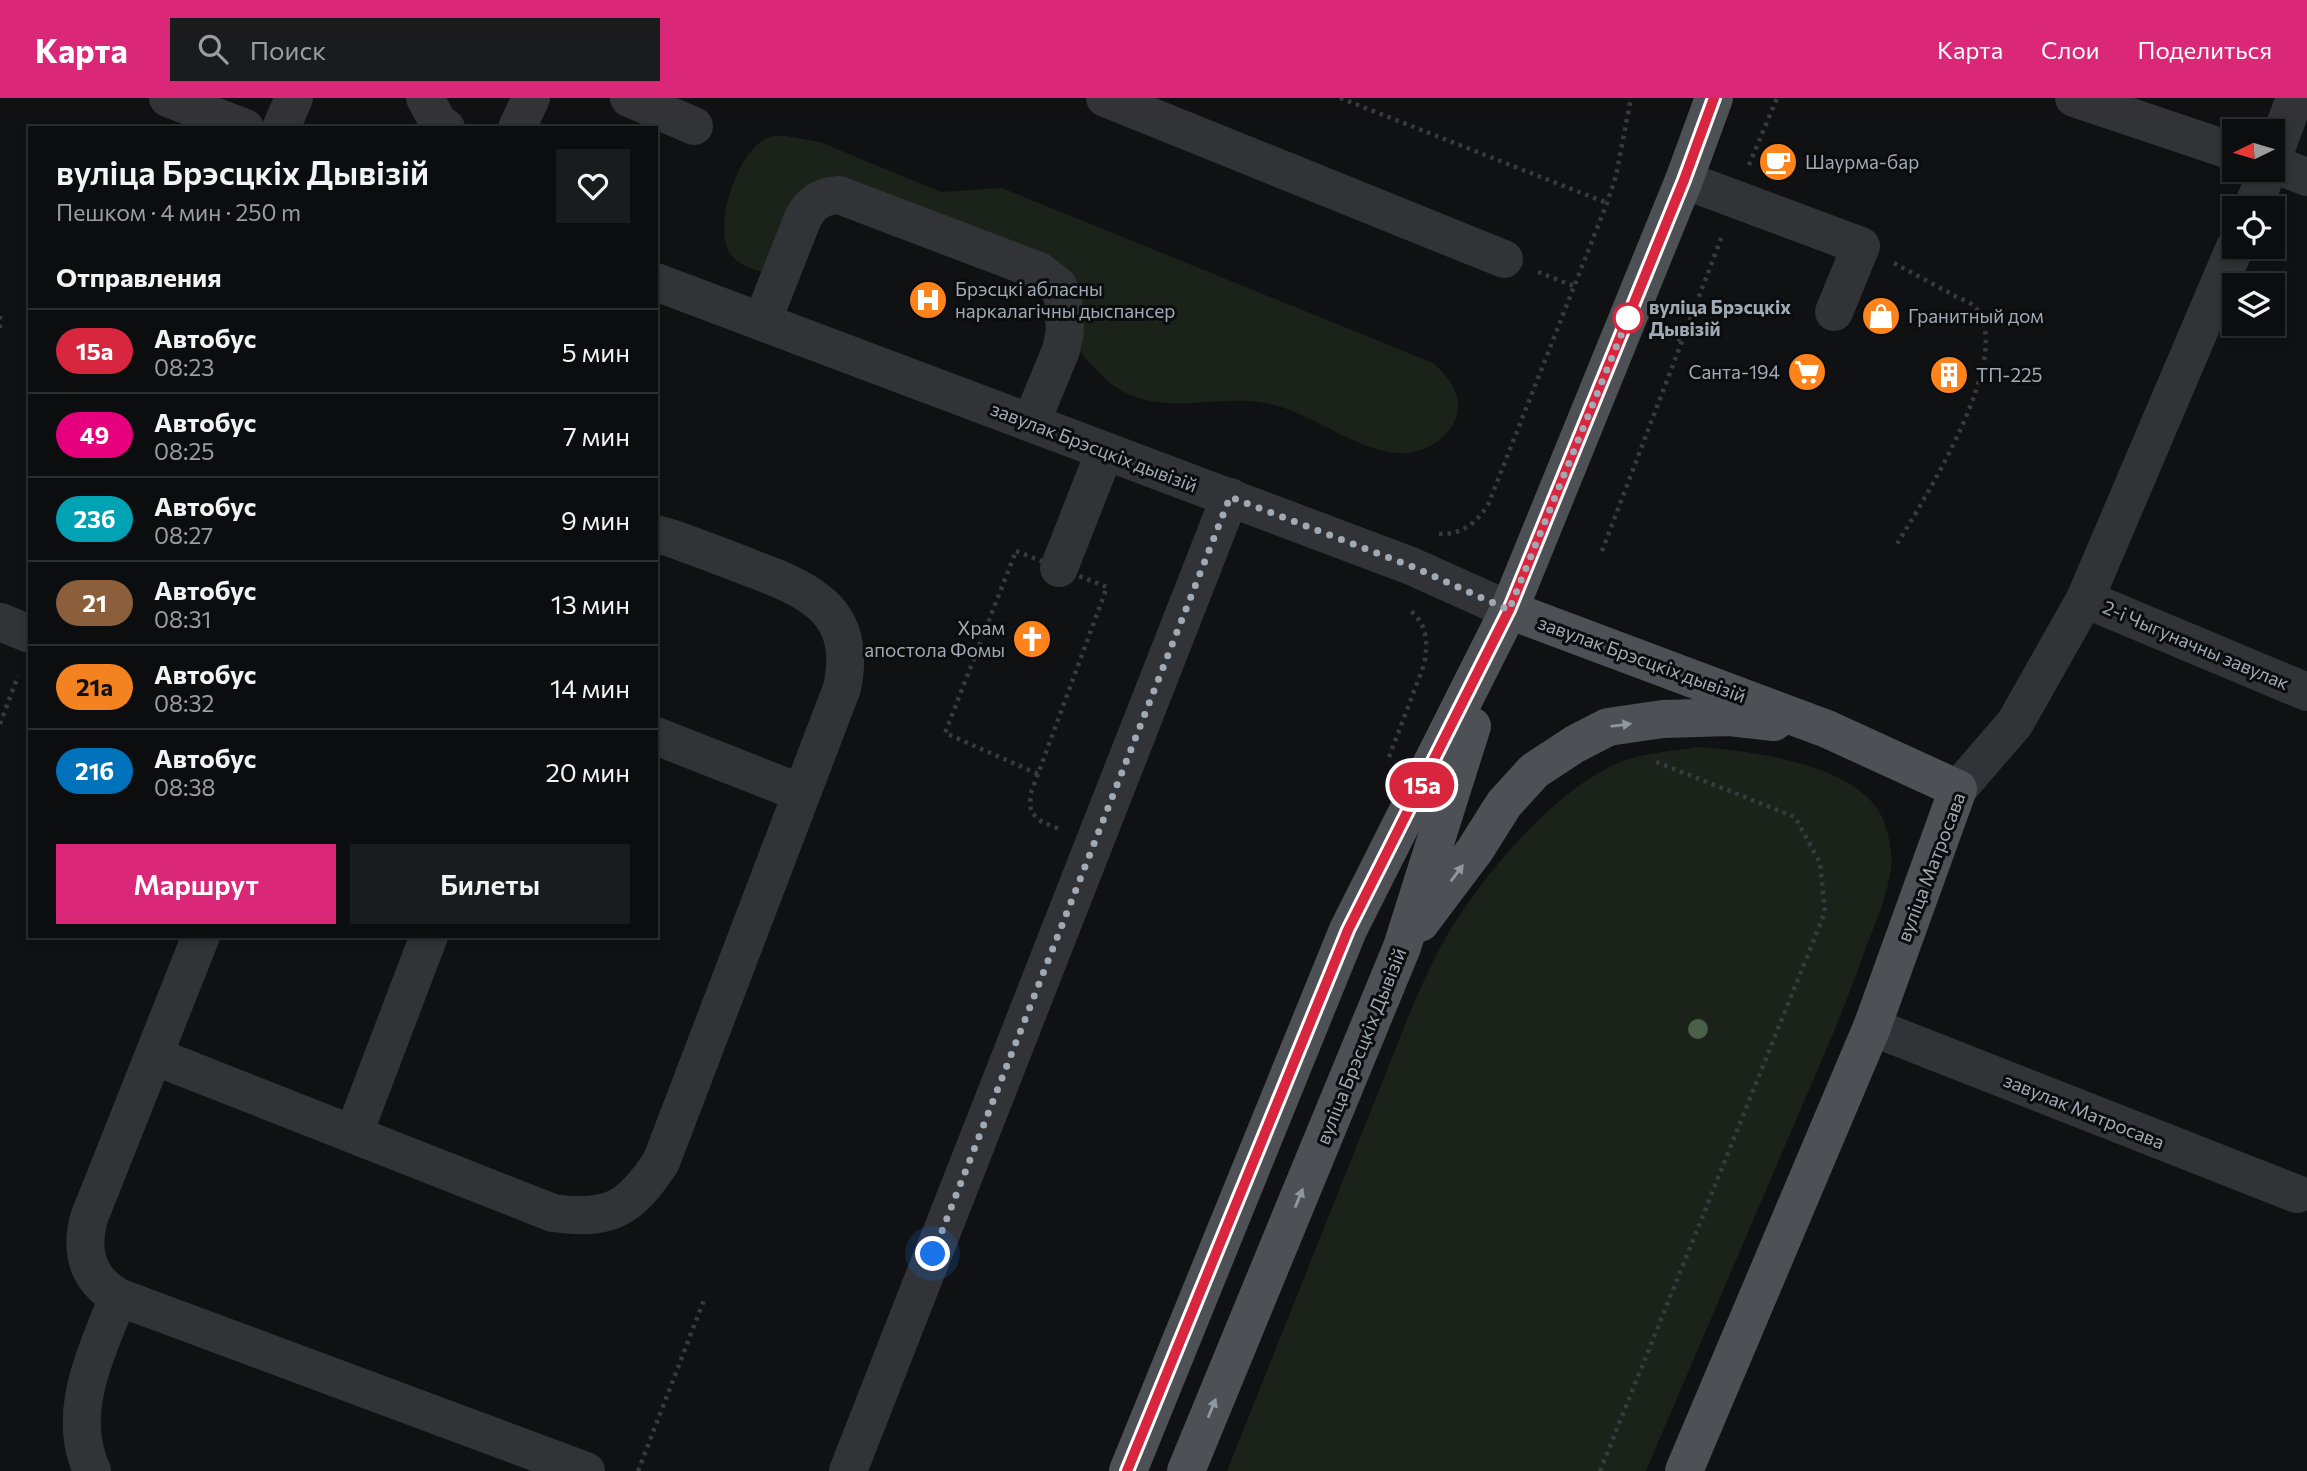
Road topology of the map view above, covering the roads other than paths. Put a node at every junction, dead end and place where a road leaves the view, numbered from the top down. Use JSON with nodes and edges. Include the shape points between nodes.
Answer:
{"nodes":[{"id":1,"x":168,"y":98,"type":"edge"},
{"id":2,"x":294,"y":98,"type":"edge"},
{"id":3,"x":425,"y":98,"type":"edge"},
{"id":4,"x":531,"y":98,"type":"edge"},
{"id":5,"x":629,"y":98,"type":"edge"},
{"id":6,"x":1105,"y":98,"type":"edge"},
{"id":7,"x":1714,"y":98,"type":"edge"},
{"id":8,"x":2074,"y":98,"type":"edge"},
{"id":9,"x":2295,"y":98,"type":"edge"},
{"id":10,"x":2286,"y":122,"type":"edge"},
{"id":11,"x":694,"y":125,"type":"dead end"},
{"id":12,"x":240,"y":126,"type":"edge"},
{"id":13,"x":282,"y":126,"type":"edge"},
{"id":14,"x":443,"y":126,"type":"edge"},
{"id":15,"x":518,"y":126,"type":"edge"},
{"id":16,"x":2222,"y":148,"type":"edge"},
{"id":17,"x":2286,"y":169,"type":"edge"},
{"id":18,"x":2307,"y":177,"type":"edge"},
{"id":19,"x":1684,"y":180,"type":"junction"},
{"id":20,"x":1504,"y":259,"type":"dead end"},
{"id":21,"x":2230,"y":259,"type":"edge"},
{"id":22,"x":658,"y":283,"type":"edge"},
{"id":23,"x":1834,"y":312,"type":"dead end"},
{"id":24,"x":762,"y":321,"type":"junction"},
{"id":25,"x":1031,"y":423,"type":"junction"},
{"id":26,"x":1105,"y":451,"type":"junction"},
{"id":27,"x":1230,"y":497,"type":"junction"},
{"id":28,"x":658,"y":535,"type":"edge"},
{"id":29,"x":1059,"y":568,"type":"road end"},
{"id":30,"x":2085,"y":598,"type":"junction"},
{"id":31,"x":1509,"y":610,"type":"junction"},
{"id":32,"x":0,"y":622,"type":"edge"},
{"id":33,"x":28,"y":633,"type":"edge"},
{"id":34,"x":2307,"y":692,"type":"edge"},
{"id":35,"x":1827,"y":729,"type":"junction"},
{"id":36,"x":658,"y":737,"type":"edge"},
{"id":37,"x":1958,"y":789,"type":"junction"},
{"id":38,"x":801,"y":793,"type":"junction"},
{"id":39,"x":200,"y":938,"type":"edge"},
{"id":40,"x":428,"y":938,"type":"edge"},
{"id":41,"x":1402,"y":947,"type":"junction"},
{"id":42,"x":1871,"y":1027,"type":"junction"},
{"id":43,"x":154,"y":1056,"type":"junction"},
{"id":44,"x":354,"y":1133,"type":"junction"},
{"id":45,"x":2297,"y":1194,"type":"dead end"},
{"id":46,"x":118,"y":1297,"type":"junction"},
{"id":47,"x":92,"y":1471,"type":"edge"},
{"id":48,"x":586,"y":1471,"type":"edge"},
{"id":49,"x":848,"y":1471,"type":"edge"},
{"id":50,"x":1128,"y":1471,"type":"edge"},
{"id":51,"x":1186,"y":1471,"type":"edge"},
{"id":52,"x":1684,"y":1471,"type":"edge"}],
"edges":[{"from":1,"to":12,"type":"street"},
{"from":2,"to":13,"type":"street"},
{"from":3,"to":14,"type":"street"},
{"from":4,"to":15,"type":"street"},
{"from":5,"to":11,"type":"street"},
{"from":6,"to":20,"type":"street"},
{"from":7,"to":19,"type":"main road","name":"вуліца Брэсцкіх Дывізій"},
{"from":8,"to":16,"type":"street"},
{"from":9,"to":10,"type":"street"},
{"from":17,"to":18,"type":"street"},
{"from":19,"to":23,"type":"street","via":[[1861,246]]},
{"from":19,"to":31,"type":"main road","name":"вуліца Брэсцкіх Дывізій"},
{"from":21,"to":30,"type":"street","name":"вуліца Матросава"},
{"from":22,"to":24,"type":"street","name":"завулак Брэсцкіх дывізій"},
{"from":24,"to":25,"type":"street","name":"завулак Брэсцкіх дывізій"},
{"from":24,"to":25,"type":"street","via":[[808,209],[827,196],[852,199],[951,236],[1040,271],[1058,286],[1065,331]]},
{"from":25,"to":26,"type":"street","name":"завулак Брэсцкіх дывізій"},
{"from":26,"to":27,"type":"street","name":"завулак Брэсцкіх дывізій"},
{"from":26,"to":29,"type":"street"},
{"from":27,"to":31,"type":"street","name":"завулак Брэсцкіх дывізій","via":[[1411,566]]},
{"from":27,"to":49,"type":"street"},
{"from":28,"to":38,"type":"street","via":[[792,583],[811,593],[833,618],[846,669]]},
{"from":30,"to":34,"type":"street","name":"2-і Чыгуначны завулак"},
{"from":30,"to":37,"type":"street","name":"вуліца Матросава","via":[[2014,723]]},
{"from":31,"to":35,"type":"main road","name":"завулак Брэсцкіх дывізій"},
{"from":31,"to":41,"type":"main road","name":"вуліца Брэсцкіх Дывізій"},
{"from":31,"to":50,"type":"main road","name":"вуліца Брэсцкіх Дывізій","via":[[1348,930]]},
{"from":32,"to":33,"type":"street"},
{"from":35,"to":37,"type":"main road","name":"завулак Брэсцкіх дывізій"},
{"from":41,"to":35,"type":"main road","one_way":true,"via":[[1511,796],[1534,771],[1597,732],[1663,719],[1730,717]]},
{"from":36,"to":38,"type":"street"},
{"from":37,"to":42,"type":"main road","name":"вуліца Матросава"},
{"from":38,"to":44,"type":"street","via":[[661,1162],[625,1204],[602,1215],[553,1213]]},
{"from":39,"to":43,"type":"street"},
{"from":40,"to":44,"type":"street"},
{"from":51,"to":41,"type":"main road","name":"вуліца Брэсцкіх Дывізій","one_way":true},
{"from":42,"to":45,"type":"street","name":"завулак Матросава"},
{"from":42,"to":52,"type":"main road","name":"вуліца Матросава"},
{"from":43,"to":44,"type":"street"},
{"from":43,"to":46,"type":"street","via":[[84,1234],[91,1272]]},
{"from":46,"to":47,"type":"street","via":[[82,1399],[83,1441]]},
{"from":46,"to":48,"type":"street"}]}
